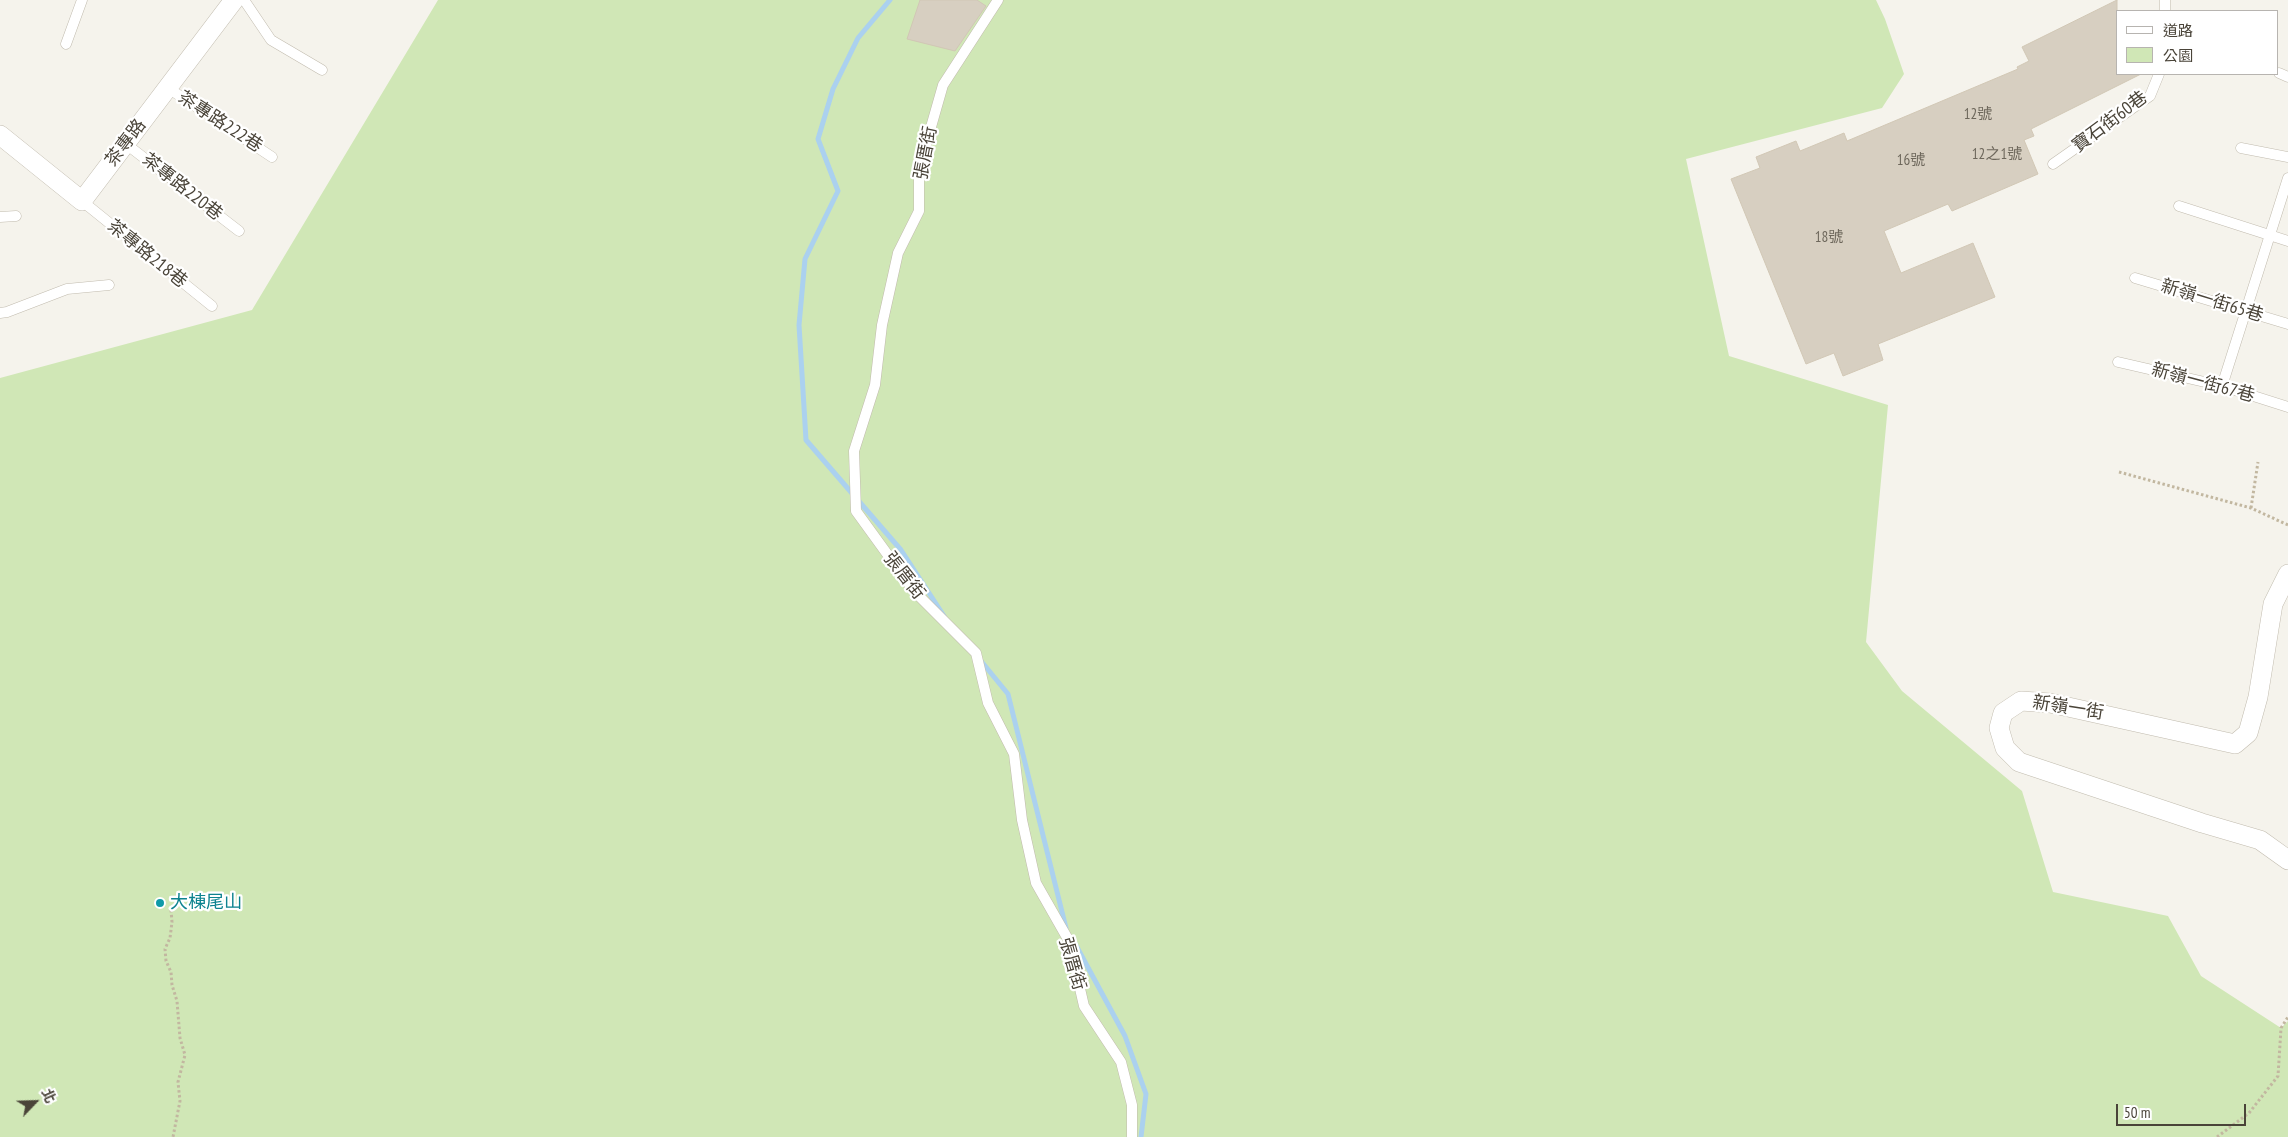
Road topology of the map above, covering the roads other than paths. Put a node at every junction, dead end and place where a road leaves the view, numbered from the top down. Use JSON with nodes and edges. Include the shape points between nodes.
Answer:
{"nodes":[{"id":1,"x":82,"y":0,"type":"edge"},
{"id":2,"x":234,"y":0,"type":"edge"},
{"id":3,"x":244,"y":0,"type":"edge"},
{"id":4,"x":998,"y":0,"type":"edge"},
{"id":5,"x":66,"y":44,"type":"dead end"},
{"id":6,"x":322,"y":70,"type":"dead end"},
{"id":7,"x":2159,"y":75,"type":"edge"},
{"id":8,"x":168,"y":88,"type":"junction"},
{"id":9,"x":0,"y":134,"type":"edge"},
{"id":10,"x":126,"y":144,"type":"junction"},
{"id":11,"x":2241,"y":148,"type":"dead end"},
{"id":12,"x":272,"y":157,"type":"dead end"},
{"id":13,"x":2288,"y":158,"type":"edge"},
{"id":14,"x":2053,"y":164,"type":"dead end"},
{"id":15,"x":2288,"y":178,"type":"edge"},
{"id":16,"x":82,"y":201,"type":"junction"},
{"id":17,"x":2179,"y":206,"type":"dead end"},
{"id":18,"x":0,"y":216,"type":"edge"},
{"id":19,"x":16,"y":216,"type":"dead end"},
{"id":20,"x":239,"y":231,"type":"dead end"},
{"id":21,"x":2270,"y":235,"type":"junction"},
{"id":22,"x":2288,"y":241,"type":"edge"},
{"id":23,"x":2135,"y":278,"type":"dead end"},
{"id":24,"x":109,"y":285,"type":"dead end"},
{"id":25,"x":212,"y":306,"type":"dead end"},
{"id":26,"x":2246,"y":312,"type":"junction"},
{"id":27,"x":0,"y":313,"type":"edge"},
{"id":28,"x":2288,"y":324,"type":"edge"},
{"id":29,"x":2118,"y":362,"type":"dead end"},
{"id":30,"x":2222,"y":386,"type":"junction"},
{"id":31,"x":2288,"y":406,"type":"edge"},
{"id":32,"x":2288,"y":574,"type":"edge"},
{"id":33,"x":2288,"y":860,"type":"edge"},
{"id":34,"x":1132,"y":1137,"type":"edge"}],
"edges":[{"from":1,"to":5,"type":"lane"},
{"from":2,"to":8,"type":"street","name":"茶專路"},
{"from":3,"to":6,"type":"lane","via":[[271,40]]},
{"from":4,"to":34,"type":"lane","name":"張厝街","via":[[943,85],[924,150],[919,169],[919,211],[898,253],[882,325],[875,385],[854,451],[856,511],[914,591],[976,653],[988,703],[1014,754],[1022,820],[1036,883],[1069,941],[1084,1006],[1121,1062],[1132,1105]]},
{"from":7,"to":14,"type":"lane","name":"寶石街60巷","via":[[2150,96]]},
{"from":8,"to":10,"type":"street","name":"茶專路"},
{"from":8,"to":12,"type":"lane","name":"茶專路222巷"},
{"from":9,"to":16,"type":"street"},
{"from":10,"to":16,"type":"street","name":"茶專路"},
{"from":10,"to":20,"type":"lane","name":"茶專路220巷"},
{"from":11,"to":13,"type":"lane"},
{"from":15,"to":21,"type":"lane"},
{"from":16,"to":25,"type":"lane","name":"茶專路218巷"},
{"from":17,"to":21,"type":"lane"},
{"from":18,"to":19,"type":"lane"},
{"from":21,"to":22,"type":"lane"},
{"from":21,"to":26,"type":"lane"},
{"from":23,"to":26,"type":"lane","name":"新嶺一街65巷"},
{"from":24,"to":27,"type":"lane","via":[[67,289]]},
{"from":26,"to":28,"type":"lane","name":"新嶺一街65巷"},
{"from":26,"to":30,"type":"lane"},
{"from":29,"to":30,"type":"lane","name":"新嶺一街67巷"},
{"from":30,"to":31,"type":"lane","name":"新嶺一街67巷"},
{"from":32,"to":33,"type":"street","name":"新嶺一街","via":[[2273,604],[2258,697],[2248,733],[2235,744],[2050,702],[2021,701],[2003,714],[1999,728],[2005,748],[2019,762],[2260,840]]}]}
